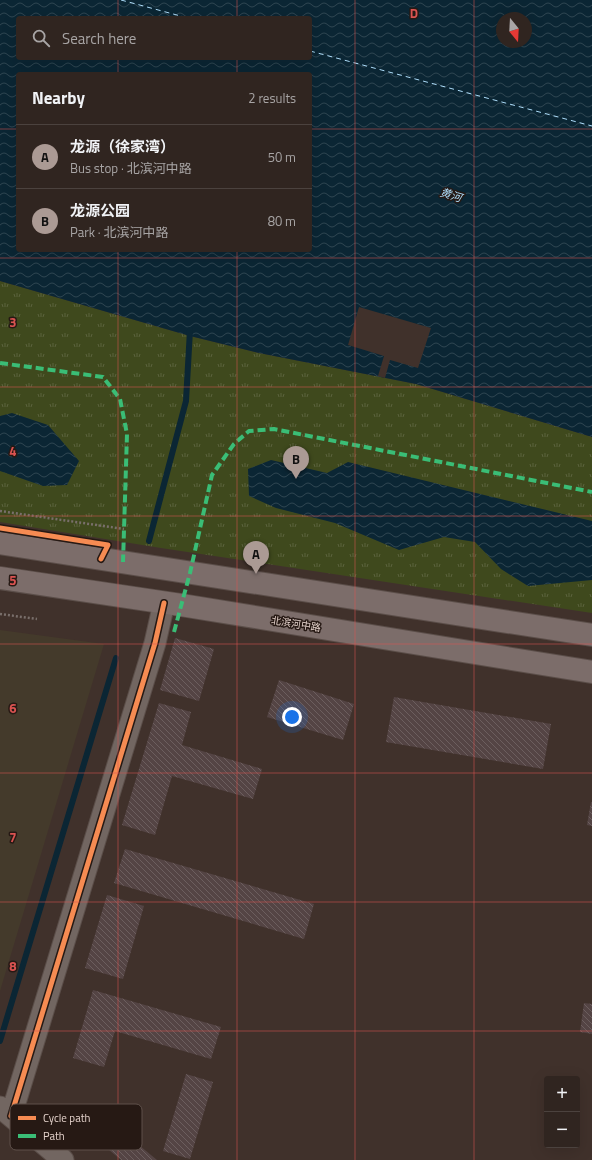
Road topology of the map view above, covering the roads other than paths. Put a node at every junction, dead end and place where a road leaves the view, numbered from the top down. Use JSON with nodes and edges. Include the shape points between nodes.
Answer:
{"nodes":[{"id":1,"x":0,"y":544,"type":"edge"},
{"id":2,"x":0,"y":578,"type":"edge"},
{"id":3,"x":164,"y":603,"type":"junction"},
{"id":4,"x":592,"y":635,"type":"edge"},
{"id":5,"x":592,"y":672,"type":"edge"},
{"id":6,"x":5,"y":1111,"type":"edge"},
{"id":7,"x":51,"y":1150,"type":"edge"},
{"id":8,"x":63,"y":1160,"type":"edge"}],
"edges":[{"from":1,"to":4,"type":"main road"},
{"from":2,"to":3,"type":"main road","name":"北滨河中路"},
{"from":3,"to":5,"type":"main road","name":"北滨河中路"},
{"from":3,"to":6,"type":"street","via":[[155,643]]},
{"from":7,"to":8,"type":"street"}]}
